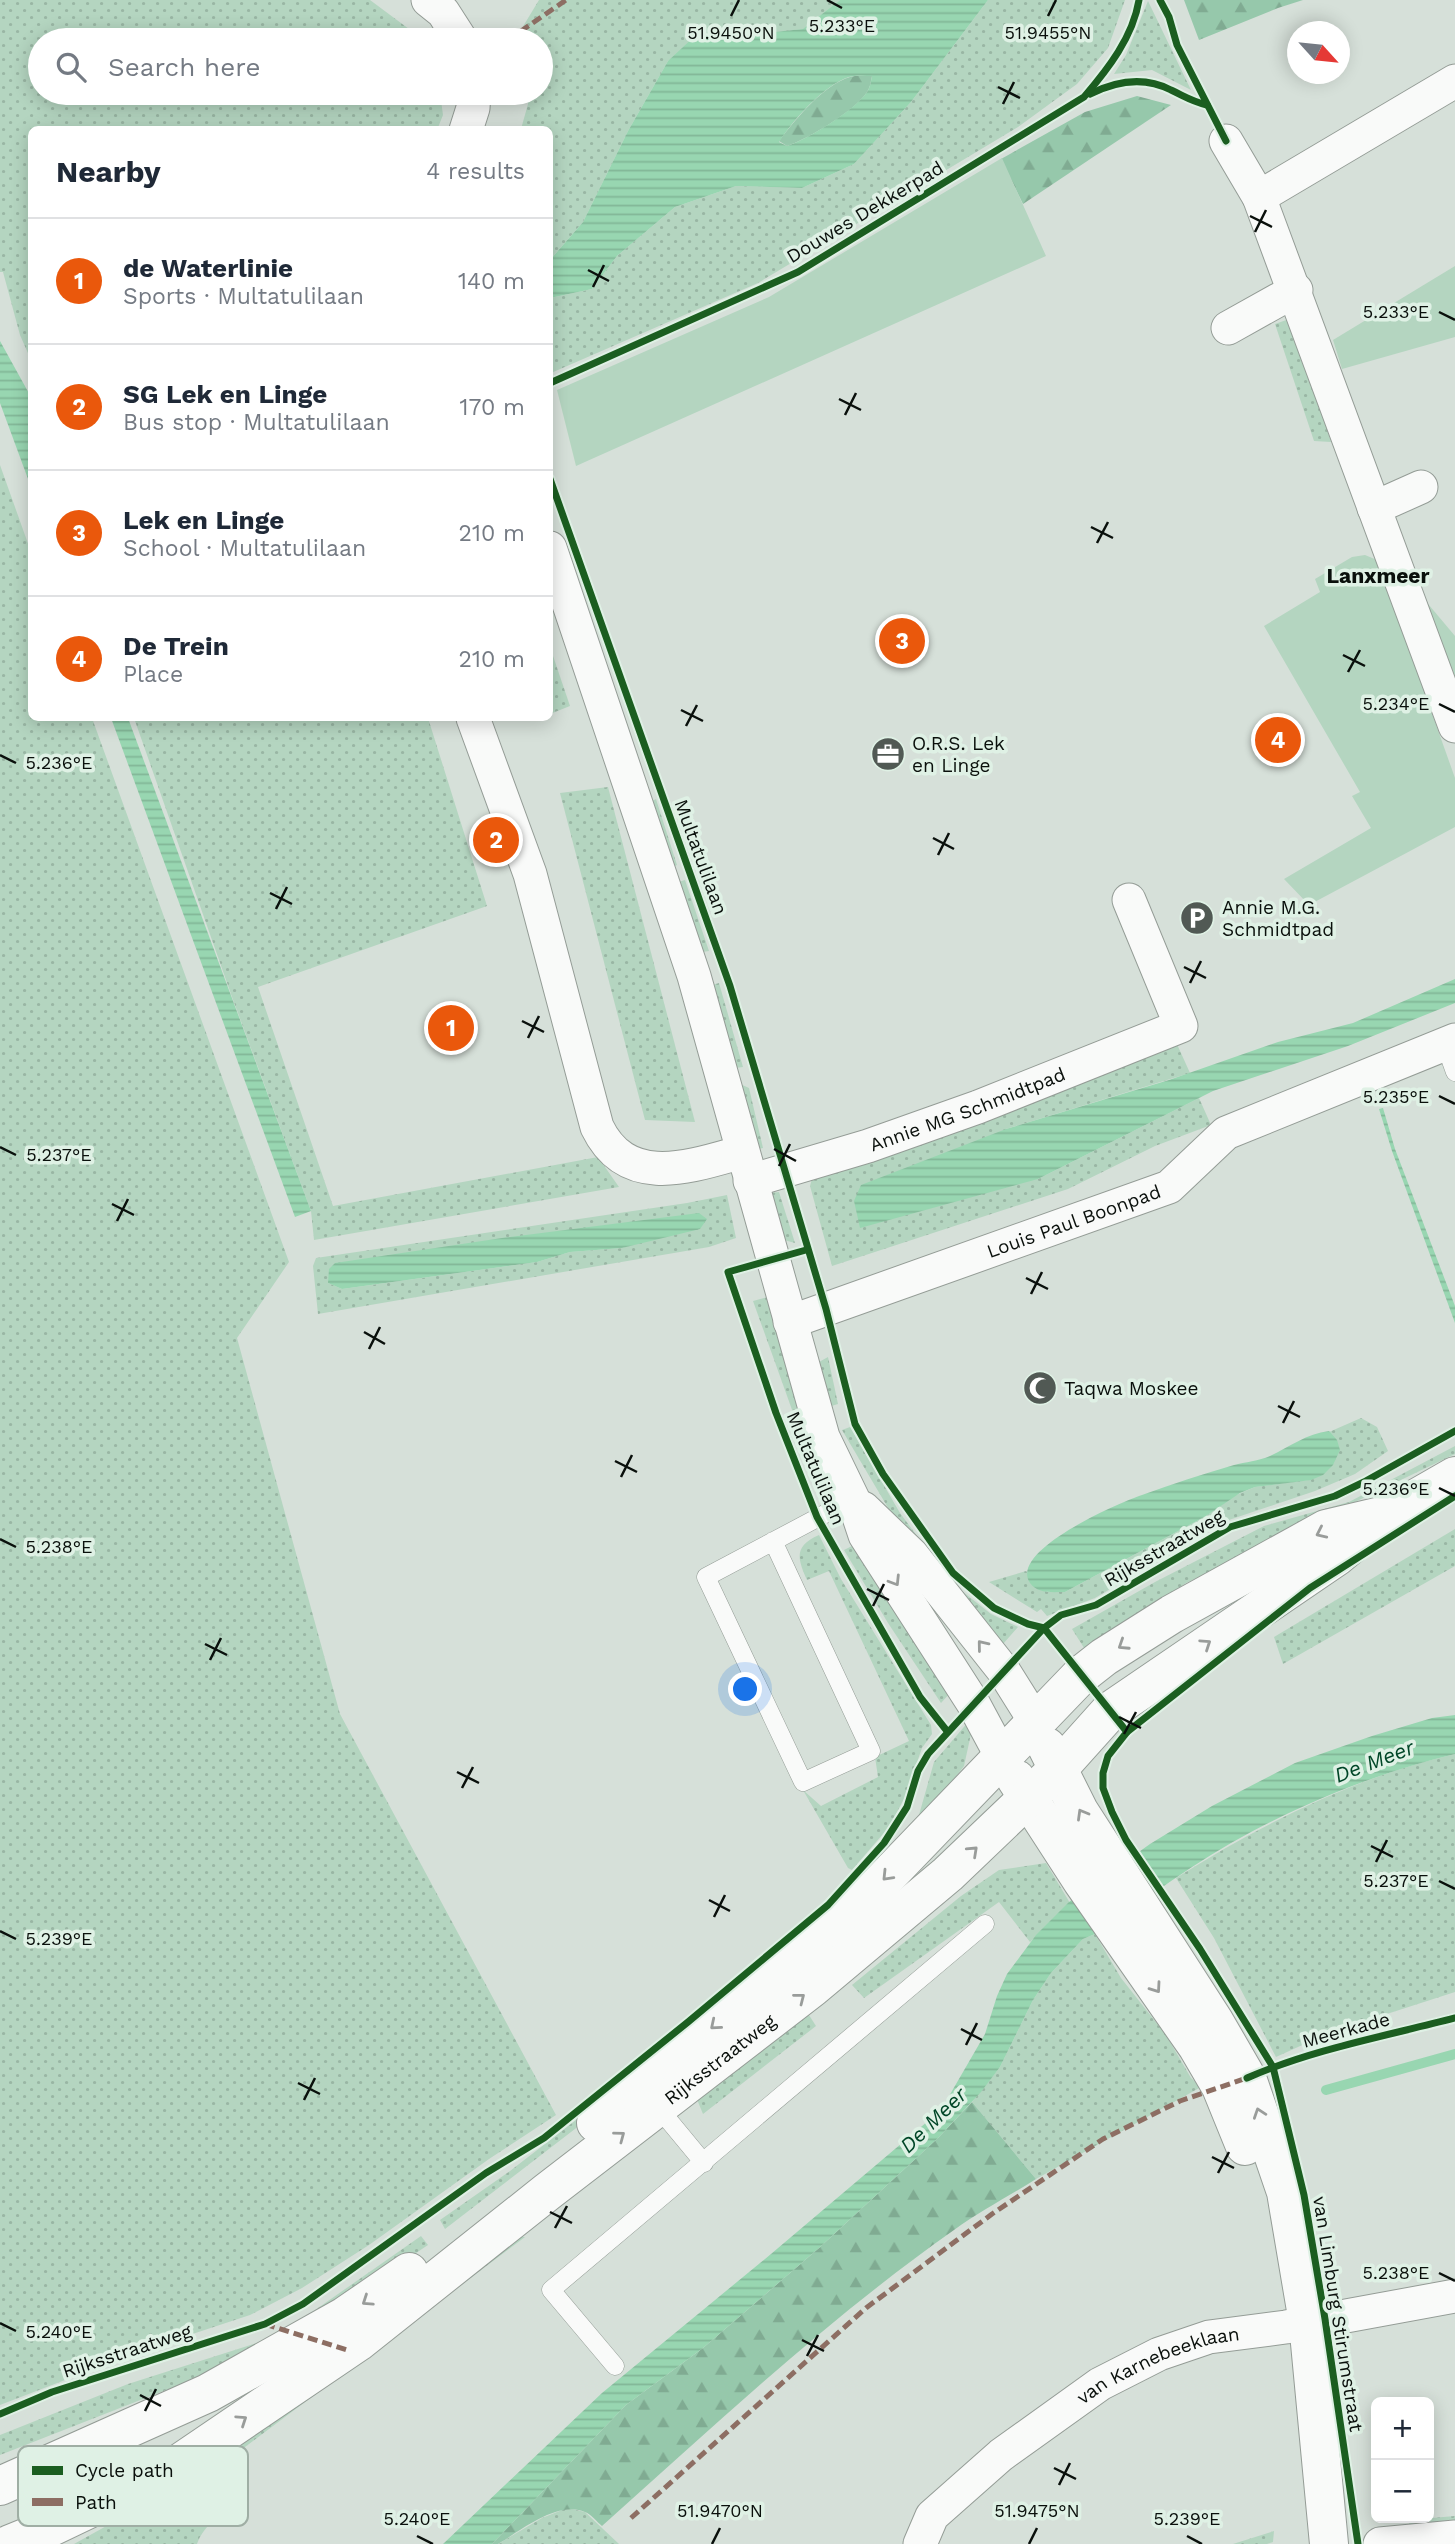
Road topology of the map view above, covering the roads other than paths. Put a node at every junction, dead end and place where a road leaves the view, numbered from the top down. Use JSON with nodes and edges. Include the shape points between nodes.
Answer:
{"nodes":[{"id":1,"x":428,"y":0,"type":"edge"},
{"id":2,"x":453,"y":28,"type":"edge"},
{"id":3,"x":1455,"y":81,"type":"edge"},
{"id":4,"x":473,"y":105,"type":"edge"},
{"id":5,"x":467,"y":126,"type":"edge"},
{"id":6,"x":1226,"y":141,"type":"dead end"},
{"id":7,"x":1259,"y":197,"type":"junction"},
{"id":8,"x":1296,"y":290,"type":"junction"},
{"id":9,"x":1228,"y":328,"type":"dead end"},
{"id":10,"x":1421,"y":486,"type":"dead end"},
{"id":11,"x":1374,"y":508,"type":"junction"},
{"id":12,"x":553,"y":557,"type":"edge"},
{"id":13,"x":474,"y":721,"type":"edge"},
{"id":14,"x":1455,"y":726,"type":"edge"},
{"id":15,"x":1129,"y":900,"type":"dead end"},
{"id":16,"x":1452,"y":1052,"type":"edge"},
{"id":17,"x":746,"y":1166,"type":"junction"},
{"id":18,"x":790,"y":1322,"type":"junction"},
{"id":19,"x":1455,"y":1476,"type":"edge"},
{"id":20,"x":853,"y":1499,"type":"junction"},
{"id":21,"x":1387,"y":1514,"type":"junction"},
{"id":22,"x":773,"y":1541,"type":"junction"},
{"id":23,"x":1035,"y":1721,"type":"junction"},
{"id":24,"x":1002,"y":1757,"type":"junction"},
{"id":25,"x":1058,"y":1769,"type":"junction"},
{"id":26,"x":1028,"y":1799,"type":"junction"},
{"id":27,"x":1095,"y":1870,"type":"junction"},
{"id":28,"x":985,"y":1924,"type":"dead end"},
{"id":29,"x":650,"y":2097,"type":"junction"},
{"id":30,"x":704,"y":2163,"type":"junction"},
{"id":31,"x":1455,"y":2296,"type":"edge"},
{"id":32,"x":1297,"y":2324,"type":"junction"},
{"id":33,"x":615,"y":2366,"type":"dead end"},
{"id":34,"x":89,"y":2446,"type":"edge"},
{"id":35,"x":204,"y":2446,"type":"edge"},
{"id":36,"x":18,"y":2478,"type":"edge"},
{"id":37,"x":0,"y":2486,"type":"edge"},
{"id":38,"x":53,"y":2526,"type":"edge"},
{"id":39,"x":1455,"y":2537,"type":"edge"},
{"id":40,"x":1418,"y":2542,"type":"edge"},
{"id":41,"x":10,"y":2544,"type":"edge"},
{"id":42,"x":920,"y":2544,"type":"edge"},
{"id":43,"x":1328,"y":2544,"type":"edge"},
{"id":44,"x":1380,"y":2544,"type":"edge"}],
"edges":[{"from":1,"to":2,"type":"street"},
{"from":3,"to":7,"type":"street"},
{"from":4,"to":5,"type":"street"},
{"from":6,"to":7,"type":"street"},
{"from":7,"to":8,"type":"street"},
{"from":8,"to":9,"type":"street"},
{"from":8,"to":11,"type":"street"},
{"from":10,"to":11,"type":"street"},
{"from":11,"to":14,"type":"street"},
{"from":12,"to":17,"type":"street","name":"Multatulilaan","via":[[694,976]]},
{"from":13,"to":17,"type":"street","via":[[530,874],[605,1144],[629,1163],[653,1168]]},
{"from":15,"to":17,"type":"street","name":"Annie MG Schmidtpad","via":[[1181,1026],[978,1108],[868,1146]]},
{"from":16,"to":18,"type":"street","name":"Louis Paul Boonpad","via":[[1226,1133],[1169,1187]]},
{"from":17,"to":18,"type":"street","name":"Multatulilaan"},
{"from":18,"to":20,"type":"street","name":"Multatulilaan","via":[[823,1437]]},
{"from":19,"to":21,"type":"street","name":"Rijksstraatweg"},
{"from":20,"to":22,"type":"lane"},
{"from":23,"to":20,"type":"street","name":"Multatulilaan","one_way":true,"via":[[1003,1671],[912,1555]]},
{"from":20,"to":24,"type":"street","name":"Multatulilaan","one_way":true,"via":[[866,1535]]},
{"from":21,"to":23,"type":"street","name":"Rijksstraatweg","one_way":true,"via":[[1326,1529],[1172,1614],[1104,1657]]},
{"from":25,"to":21,"type":"street","name":"Rijksstraatweg","one_way":true,"via":[[1110,1711],[1336,1557]]},
{"from":22,"to":22,"type":"lane","via":[[706,1577],[803,1782],[871,1751]]},
{"from":23,"to":24,"type":"street","name":"Rijksstraatweg"},
{"from":23,"to":25,"type":"street","name":"van Limburg Stirumstraat"},
{"from":24,"to":26,"type":"street","name":"van Limburg Stirumstraat"},
{"from":24,"to":29,"type":"street","name":"Rijksstraatweg","one_way":true,"via":[[873,1891]]},
{"from":25,"to":26,"type":"street","name":"Rijksstraatweg"},
{"from":27,"to":25,"type":"street","name":"van Limburg Stirumstraat","one_way":true,"via":[[1079,1811]]},
{"from":26,"to":27,"type":"street","name":"van Limburg Stirumstraat"},
{"from":29,"to":26,"type":"street","name":"Rijksstraatweg","one_way":true,"via":[[812,1988],[948,1874]]},
{"from":27,"to":32,"type":"street","name":"van Limburg Stirumstraat","via":[[1131,1923],[1214,2021],[1247,2078],[1286,2192]]},
{"from":28,"to":30,"type":"lane"},
{"from":29,"to":30,"type":"lane"},
{"from":29,"to":34,"type":"street","name":"Rijksstraatweg","one_way":true,"via":[[345,2316],[208,2393]]},
{"from":35,"to":29,"type":"street","name":"Rijksstraatweg","one_way":true,"via":[[347,2350],[547,2192]]},
{"from":30,"to":33,"type":"lane","via":[[551,2290]]},
{"from":31,"to":32,"type":"street","name":"van Karnebeeklaan"},
{"from":32,"to":42,"type":"street","name":"van Karnebeeklaan","via":[[1209,2337],[1159,2354],[1100,2384],[1001,2455],[932,2516]]},
{"from":32,"to":43,"type":"street","name":"van Limburg Stirumstraat"},
{"from":36,"to":37,"type":"street","name":"Rijksstraatweg","one_way":true},
{"from":41,"to":38,"type":"street","name":"Rijksstraatweg","one_way":true},
{"from":39,"to":40,"type":"street"},
{"from":40,"to":44,"type":"street"}]}
